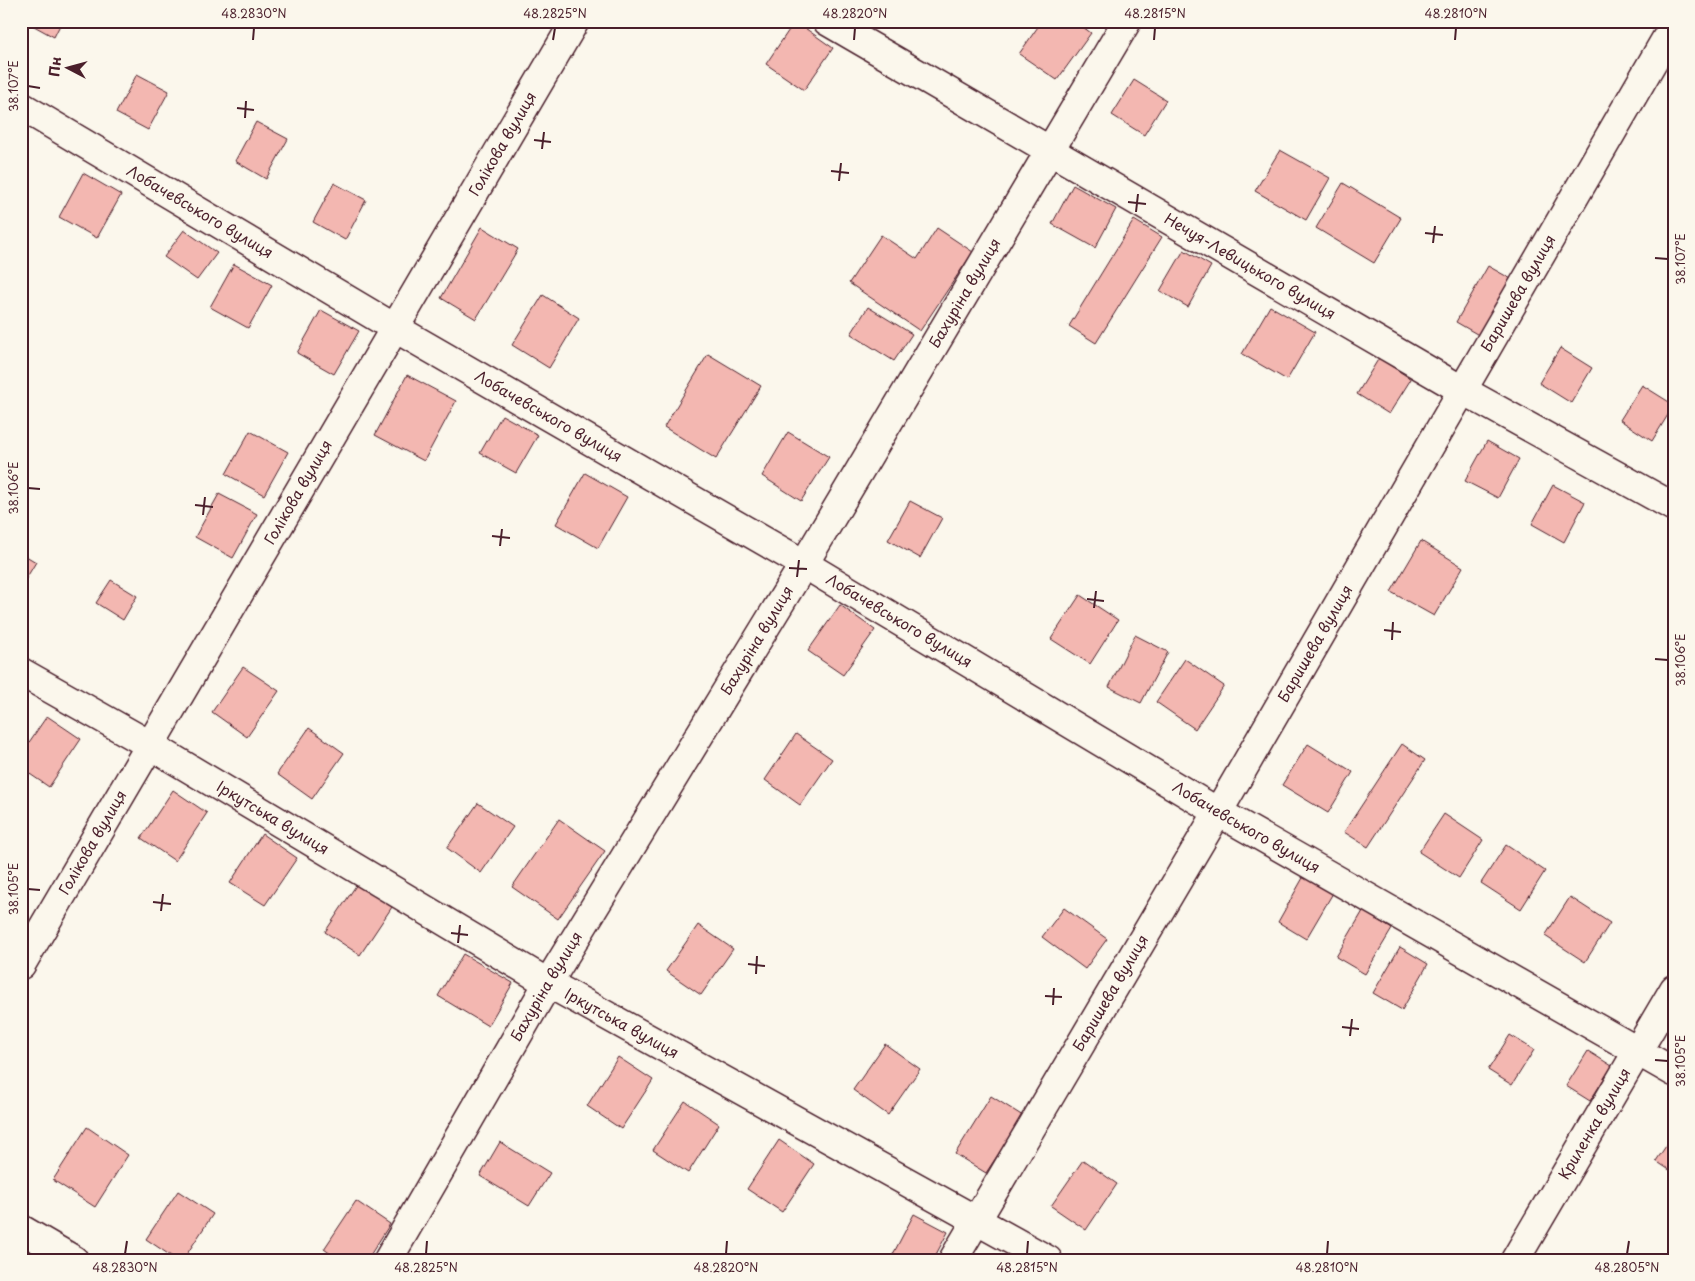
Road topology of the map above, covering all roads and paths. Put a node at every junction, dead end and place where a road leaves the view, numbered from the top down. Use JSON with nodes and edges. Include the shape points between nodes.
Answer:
{"nodes":[{"id":1,"x":575,"y":21,"type":"edge"},
{"id":2,"x":828,"y":21,"type":"edge"},
{"id":3,"x":1127,"y":21,"type":"edge"},
{"id":4,"x":1674,"y":25,"type":"edge"},
{"id":5,"x":21,"y":106,"type":"edge"},
{"id":6,"x":1049,"y":151,"type":"junction"},
{"id":7,"x":395,"y":328,"type":"junction"},
{"id":8,"x":1462,"y":390,"type":"junction"},
{"id":9,"x":1674,"y":507,"type":"edge"},
{"id":10,"x":804,"y":564,"type":"junction"},
{"id":11,"x":21,"y":672,"type":"edge"},
{"id":12,"x":150,"y":745,"type":"junction"},
{"id":13,"x":1218,"y":812,"type":"junction"},
{"id":14,"x":21,"y":965,"type":"edge"},
{"id":15,"x":548,"y":983,"type":"junction"},
{"id":16,"x":1674,"y":990,"type":"edge"},
{"id":17,"x":1638,"y":1051,"type":"junction"},
{"id":18,"x":1674,"y":1072,"type":"edge"},
{"id":19,"x":976,"y":1220,"type":"junction"},
{"id":20,"x":21,"y":1229,"type":"edge"},
{"id":21,"x":74,"y":1260,"type":"edge"},
{"id":22,"x":388,"y":1260,"type":"edge"},
{"id":23,"x":953,"y":1260,"type":"edge"},
{"id":24,"x":1048,"y":1260,"type":"edge"},
{"id":25,"x":1515,"y":1260,"type":"edge"}],
"edges":[{"from":1,"to":7,"type":"street","name":"Голікова вулиця"},
{"from":2,"to":6,"type":"street","name":"Нечуя-Левицького вулиця"},
{"from":3,"to":6,"type":"street","name":"Бахуріна вулиця"},
{"from":4,"to":8,"type":"street","name":"Баришева вулиця"},
{"from":5,"to":7,"type":"street","name":"Лобачевського вулиця"},
{"from":6,"to":8,"type":"street","name":"Нечуя-Левицького вулиця"},
{"from":6,"to":10,"type":"street","name":"Бахуріна вулиця"},
{"from":7,"to":10,"type":"street","name":"Лобачевського вулиця"},
{"from":7,"to":12,"type":"street","name":"Голікова вулиця"},
{"from":8,"to":9,"type":"street","name":"Нечуя-Левицького вулиця"},
{"from":8,"to":13,"type":"street","name":"Баришева вулиця"},
{"from":10,"to":13,"type":"street","name":"Лобачевського вулиця"},
{"from":10,"to":15,"type":"street","name":"Бахуріна вулиця"},
{"from":11,"to":12,"type":"street","name":"Іркутська вулиця"},
{"from":12,"to":14,"type":"street","name":"Голікова вулиця"},
{"from":12,"to":15,"type":"street","name":"Іркутська вулиця"},
{"from":13,"to":17,"type":"street","name":"Лобачевського вулиця"},
{"from":13,"to":19,"type":"street","name":"Баришева вулиця"},
{"from":15,"to":19,"type":"street","name":"Іркутська вулиця"},
{"from":15,"to":22,"type":"street","name":"Бахуріна вулиця"},
{"from":16,"to":17,"type":"street","name":"Криленка вулиця"},
{"from":17,"to":18,"type":"street","name":"Лобачевського вулиця"},
{"from":17,"to":25,"type":"street","name":"Криленка вулиця"},
{"from":19,"to":23,"type":"street","name":"Баришева вулиця"},
{"from":19,"to":24,"type":"street","name":"Іркутська вулиця"},
{"from":20,"to":21,"type":"street"}]}
